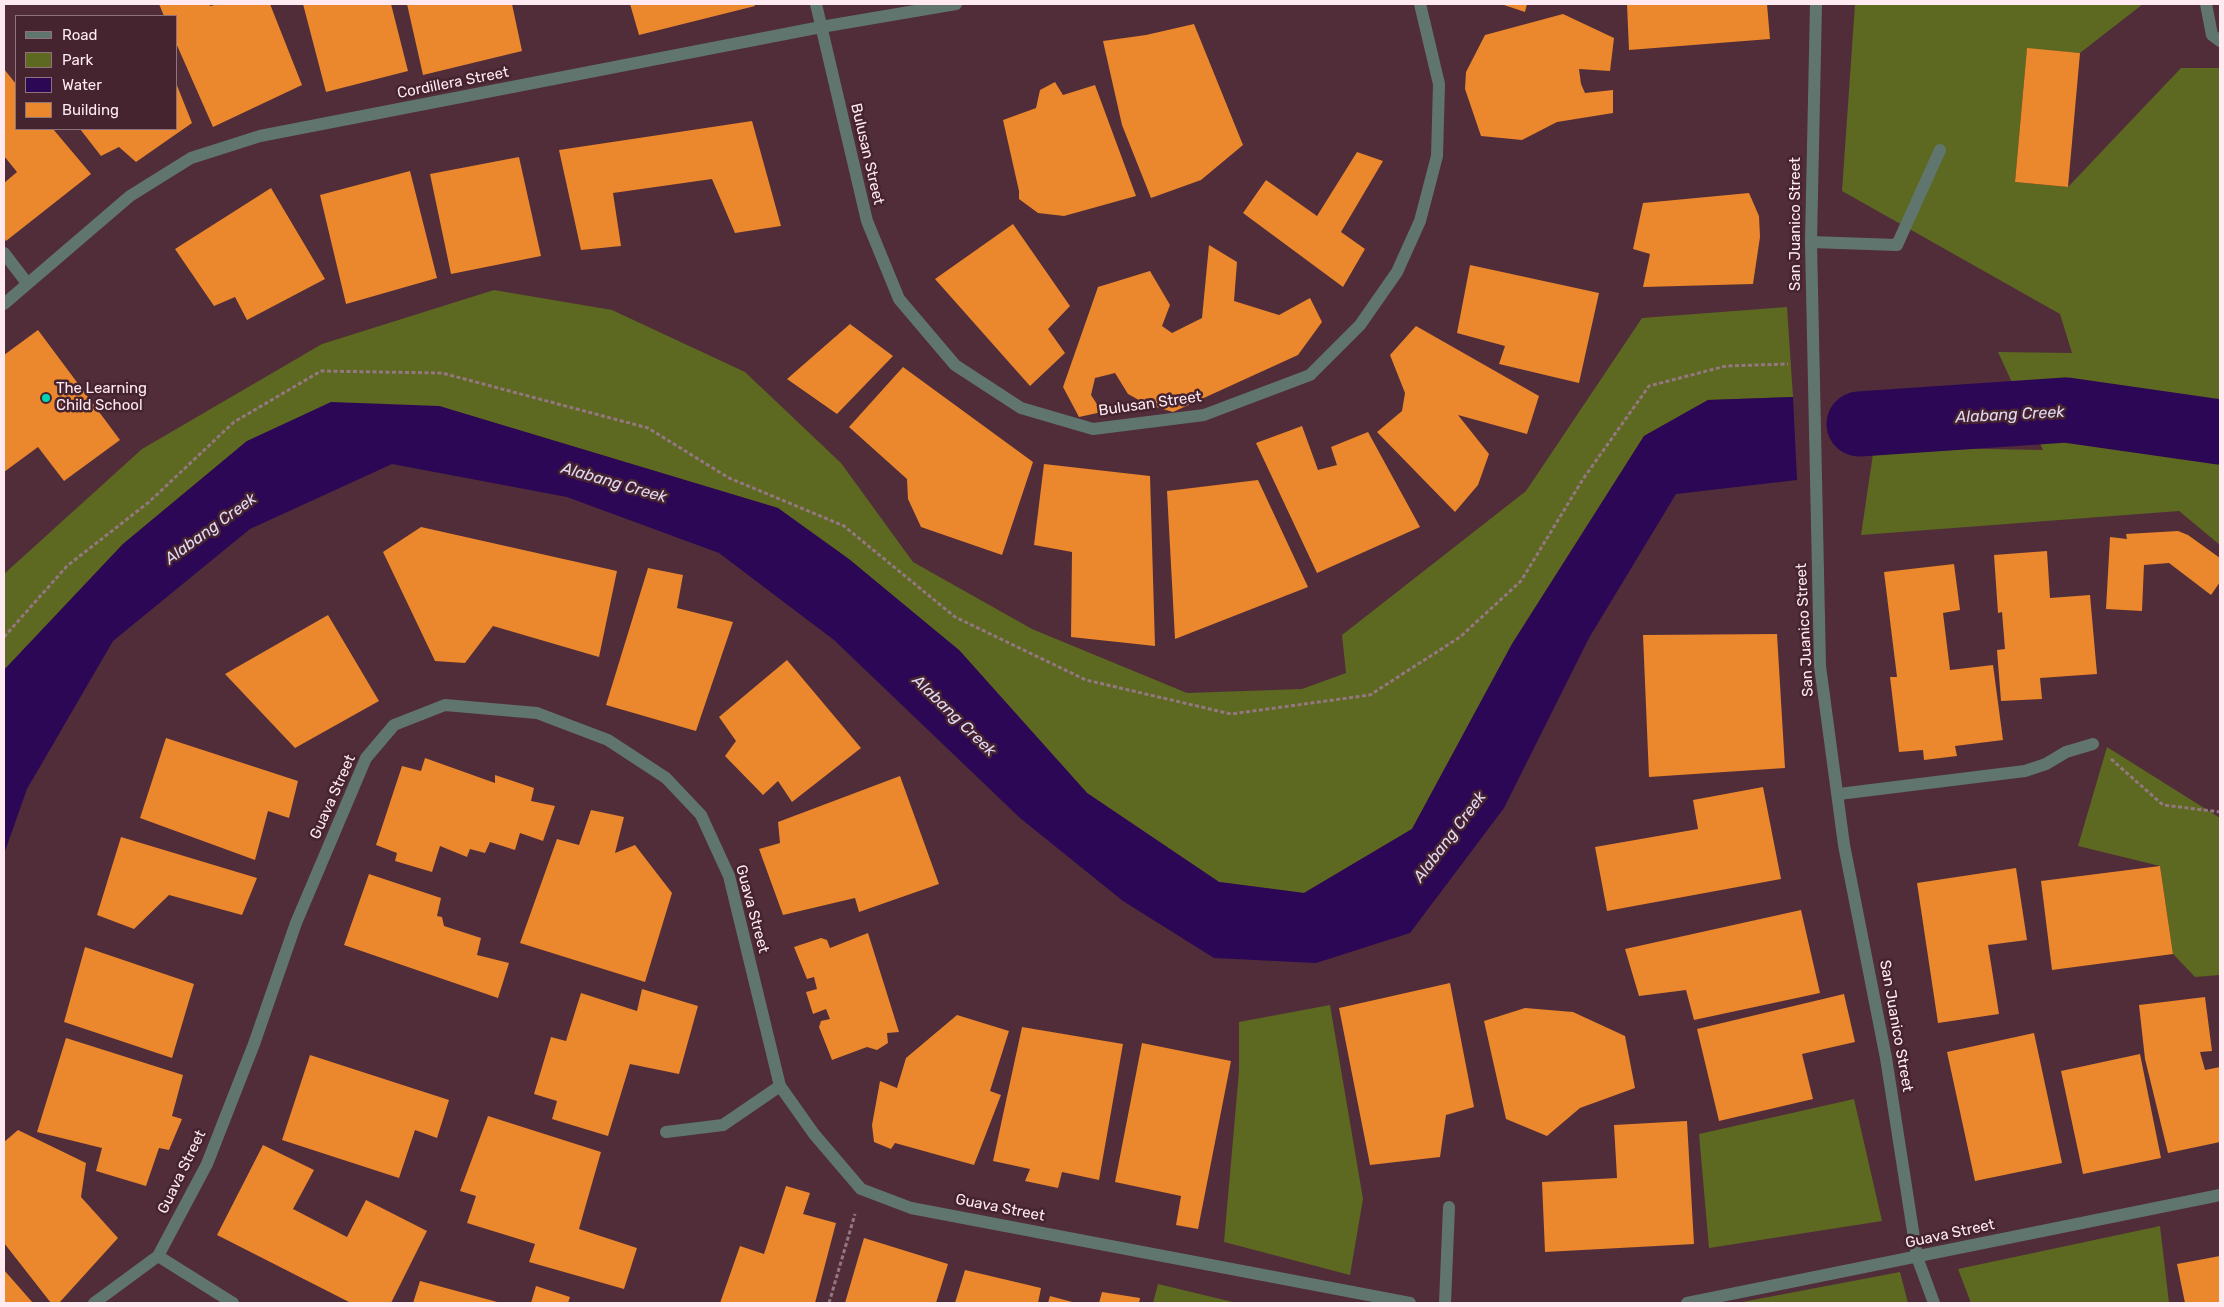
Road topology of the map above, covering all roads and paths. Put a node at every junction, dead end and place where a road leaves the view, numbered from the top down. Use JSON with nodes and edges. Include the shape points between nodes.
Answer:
{"nodes":[{"id":1,"x":816,"y":4,"type":"edge"},
{"id":2,"x":956,"y":4,"type":"edge"},
{"id":3,"x":1420,"y":4,"type":"edge"},
{"id":4,"x":1816,"y":4,"type":"edge"},
{"id":5,"x":2206,"y":4,"type":"edge"},
{"id":6,"x":821,"y":28,"type":"junction"},
{"id":7,"x":2220,"y":41,"type":"edge"},
{"id":8,"x":1940,"y":150,"type":"dead end"},
{"id":9,"x":1811,"y":242,"type":"junction"},
{"id":10,"x":4,"y":253,"type":"edge"},
{"id":11,"x":27,"y":283,"type":"junction"},
{"id":12,"x":4,"y":304,"type":"edge"},
{"id":13,"x":1812,"y":363,"type":"junction"},
{"id":14,"x":4,"y":637,"type":"edge"},
{"id":15,"x":2093,"y":744,"type":"joint"},
{"id":16,"x":1839,"y":794,"type":"junction"},
{"id":17,"x":2220,"y":812,"type":"edge"},
{"id":18,"x":780,"y":1086,"type":"junction"},
{"id":19,"x":666,"y":1132,"type":"dead end"},
{"id":20,"x":2220,"y":1195,"type":"edge"},
{"id":21,"x":1449,"y":1207,"type":"dead end"},
{"id":22,"x":850,"y":1230,"type":"dead end"},
{"id":23,"x":158,"y":1256,"type":"junction"},
{"id":24,"x":1917,"y":1258,"type":"junction"},
{"id":25,"x":94,"y":1303,"type":"edge"},
{"id":26,"x":233,"y":1303,"type":"edge"},
{"id":27,"x":829,"y":1303,"type":"edge"},
{"id":28,"x":1410,"y":1303,"type":"edge"},
{"id":29,"x":1445,"y":1303,"type":"edge"},
{"id":30,"x":1687,"y":1303,"type":"edge"},
{"id":31,"x":1934,"y":1303,"type":"edge"}],
"edges":[{"from":1,"to":6,"type":"street","name":"Bulusan Street"},
{"from":2,"to":6,"type":"street","name":"Cordillera Street"},
{"from":3,"to":6,"type":"street","name":"Bulusan Street","via":[[1439,84],[1437,156],[1420,221],[1397,272],[1360,325],[1310,375],[1204,415],[1093,429],[1021,408],[955,365],[899,298],[867,221]]},
{"from":4,"to":9,"type":"street","name":"San Juanico Street"},
{"from":5,"to":7,"type":"street","via":[[2212,35]]},
{"from":6,"to":11,"type":"street","name":"Cordillera Street","via":[[260,136],[191,158],[130,196]]},
{"from":8,"to":9,"type":"street","via":[[1897,245]]},
{"from":9,"to":13,"type":"street","name":"San Juanico Street"},
{"from":10,"to":11,"type":"street"},
{"from":11,"to":12,"type":"street","name":"Cordillera Street"},
{"from":13,"to":14,"type":"path","via":[[1726,366],[1649,386],[1583,479],[1521,581],[1460,637],[1370,695],[1231,714],[1086,680],[955,617],[844,526],[729,478],[648,428],[442,373],[321,371],[234,422],[149,502],[67,566]]},
{"from":13,"to":16,"type":"street","name":"San Juanico Street","via":[[1820,666]]},
{"from":15,"to":16,"type":"street","via":[[2066,752],[2025,771]]},
{"from":15,"to":17,"type":"path","via":[[2163,805]]},
{"from":16,"to":24,"type":"street","name":"San Juanico Street","via":[[1844,844],[1886,1058]]},
{"from":18,"to":19,"type":"street","via":[[723,1125]]},
{"from":18,"to":23,"type":"street","name":"Guava Street","via":[[729,876],[701,815],[666,778],[608,740],[538,713],[445,706],[394,725],[366,758],[296,923],[254,1044],[207,1164]]},
{"from":18,"to":28,"type":"street","name":"Guava Street","via":[[814,1134],[861,1189],[911,1208]]},
{"from":20,"to":24,"type":"street","name":"Guava Street"},
{"from":21,"to":29,"type":"street"},
{"from":22,"to":27,"type":"path"},
{"from":23,"to":25,"type":"street","name":"Guava Street"},
{"from":23,"to":26,"type":"street"},
{"from":24,"to":30,"type":"street","name":"Guava Street"},
{"from":24,"to":31,"type":"street","name":"San Juanico Street"}]}
